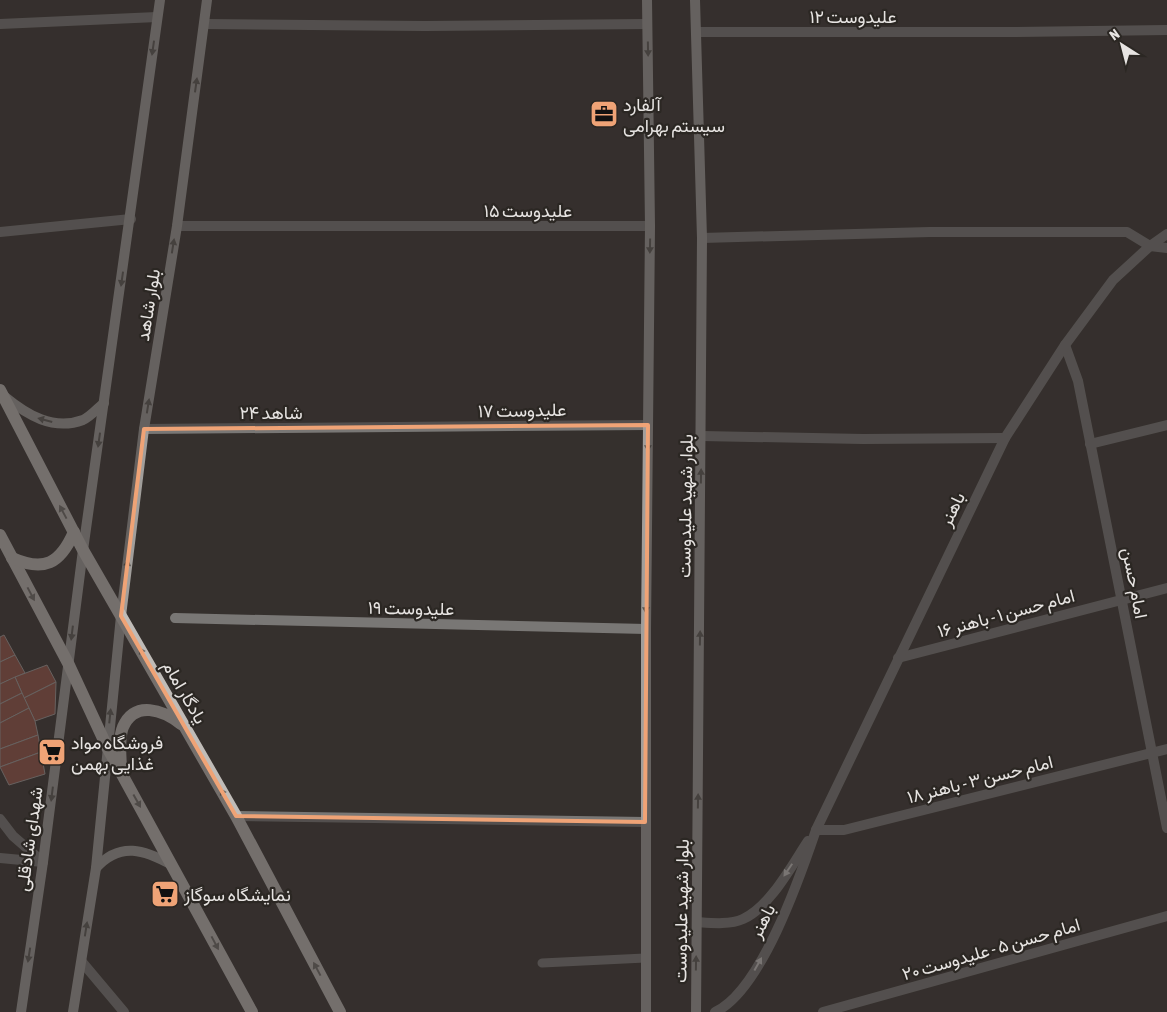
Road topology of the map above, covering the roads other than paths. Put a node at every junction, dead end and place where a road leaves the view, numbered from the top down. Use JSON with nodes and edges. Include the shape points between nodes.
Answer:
{"nodes":[{"id":1,"x":160,"y":0,"type":"edge"},
{"id":2,"x":207,"y":0,"type":"edge"},
{"id":3,"x":647,"y":0,"type":"edge"},
{"id":4,"x":695,"y":0,"type":"edge"},
{"id":5,"x":157,"y":17,"type":"junction"},
{"id":6,"x":0,"y":24,"type":"edge"},
{"id":7,"x":204,"y":24,"type":"junction"},
{"id":8,"x":647,"y":24,"type":"junction"},
{"id":9,"x":1167,"y":30,"type":"edge"},
{"id":10,"x":696,"y":32,"type":"junction"},
{"id":11,"x":130,"y":219,"type":"junction"},
{"id":12,"x":177,"y":226,"type":"junction"},
{"id":13,"x":650,"y":226,"type":"junction"},
{"id":14,"x":0,"y":232,"type":"edge"},
{"id":15,"x":1167,"y":234,"type":"edge"},
{"id":16,"x":702,"y":238,"type":"junction"},
{"id":17,"x":1150,"y":246,"type":"junction"},
{"id":18,"x":1167,"y":248,"type":"edge"},
{"id":19,"x":1065,"y":345,"type":"junction"},
{"id":20,"x":1,"y":392,"type":"edge"},
{"id":21,"x":104,"y":403,"type":"junction"},
{"id":22,"x":648,"y":425,"type":"junction"},
{"id":23,"x":1167,"y":425,"type":"edge"},
{"id":24,"x":398,"y":428,"type":"joint"},
{"id":25,"x":144,"y":429,"type":"junction"},
{"id":26,"x":702,"y":436,"type":"junction"},
{"id":27,"x":1005,"y":438,"type":"junction"},
{"id":28,"x":1090,"y":444,"type":"junction"},
{"id":29,"x":74,"y":532,"type":"junction"},
{"id":30,"x":0,"y":535,"type":"edge"},
{"id":31,"x":83,"y":550,"type":"junction"},
{"id":32,"x":12,"y":558,"type":"junction"},
{"id":33,"x":1167,"y":588,"type":"edge"},
{"id":34,"x":1121,"y":599,"type":"junction"},
{"id":35,"x":121,"y":616,"type":"junction"},
{"id":36,"x":175,"y":618,"type":"dead end"},
{"id":37,"x":646,"y":629,"type":"junction"},
{"id":38,"x":898,"y":658,"type":"junction"},
{"id":39,"x":68,"y":663,"type":"junction"},
{"id":40,"x":184,"y":727,"type":"junction"},
{"id":41,"x":107,"y":747,"type":"junction"},
{"id":42,"x":1167,"y":749,"type":"edge"},
{"id":43,"x":1152,"y":753,"type":"junction"},
{"id":44,"x":122,"y":773,"type":"junction"},
{"id":45,"x":236,"y":816,"type":"junction"},
{"id":46,"x":0,"y":819,"type":"edge"},
{"id":47,"x":645,"y":822,"type":"junction"},
{"id":48,"x":1167,"y":828,"type":"edge"},
{"id":49,"x":816,"y":830,"type":"junction"},
{"id":50,"x":0,"y":858,"type":"edge"},
{"id":51,"x":43,"y":862,"type":"junction"},
{"id":52,"x":172,"y":865,"type":"junction"},
{"id":53,"x":96,"y":868,"type":"junction"},
{"id":54,"x":1167,"y":916,"type":"edge"},
{"id":55,"x":697,"y":922,"type":"junction"},
{"id":56,"x":645,"y":958,"type":"junction"},
{"id":57,"x":82,"y":962,"type":"junction"},
{"id":58,"x":542,"y":963,"type":"dead end"},
{"id":59,"x":21,"y":1012,"type":"edge"},
{"id":60,"x":73,"y":1012,"type":"edge"},
{"id":61,"x":124,"y":1012,"type":"edge"},
{"id":62,"x":252,"y":1012,"type":"edge"},
{"id":63,"x":340,"y":1012,"type":"edge"},
{"id":64,"x":646,"y":1012,"type":"edge"},
{"id":65,"x":696,"y":1012,"type":"edge"},
{"id":66,"x":715,"y":1012,"type":"edge"},
{"id":67,"x":823,"y":1012,"type":"edge"}],
"edges":[{"from":1,"to":5,"type":"main road","name":"بلوار شاهد"},
{"from":2,"to":7,"type":"main road","name":"بلوار شاهد"},
{"from":3,"to":8,"type":"main road","name":"بلوار شهید علیدوست"},
{"from":4,"to":10,"type":"main road","name":"بلوار شهید علیدوست"},
{"from":5,"to":6,"type":"street"},
{"from":5,"to":11,"type":"main road","name":"بلوار شاهد","one_way":true},
{"from":7,"to":8,"type":"street"},
{"from":12,"to":7,"type":"main road","name":"بلوار شاهد","one_way":true},
{"from":8,"to":13,"type":"main road","name":"بلوار شهید علیدوست","one_way":true},
{"from":9,"to":10,"type":"street","name":"علیدوست ۱۲"},
{"from":10,"to":16,"type":"main road","name":"بلوار شهید علیدوست"},
{"from":11,"to":14,"type":"street"},
{"from":11,"to":21,"type":"main road","name":"بلوار شاهد","one_way":true},
{"from":12,"to":13,"type":"street","name":"علیدوست ۱۵"},
{"from":25,"to":12,"type":"main road","name":"بلوار شاهد","one_way":true},
{"from":13,"to":22,"type":"main road","name":"بلوار شهید علیدوست","one_way":true},
{"from":15,"to":17,"type":"street","name":"باهنر"},
{"from":16,"to":17,"type":"street","via":[[930,232],[1127,232]]},
{"from":16,"to":26,"type":"main road","name":"بلوار شهید علیدوست"},
{"from":17,"to":18,"type":"street"},
{"from":17,"to":19,"type":"street","name":"باهنر","via":[[1113,280]]},
{"from":19,"to":27,"type":"street","name":"باهنر"},
{"from":19,"to":28,"type":"street","name":"امام حسن","via":[[1078,381]]},
{"from":21,"to":20,"type":"main road","one_way":true,"via":[[84,419],[64,425],[39,420],[21,410]]},
{"from":29,"to":20,"type":"main road","name":"یادگار امام","one_way":true},
{"from":21,"to":31,"type":"main road","name":"بلوار شاهد","one_way":true},
{"from":22,"to":24,"type":"street","name":"علیدوست ۱۷"},
{"from":22,"to":37,"type":"main road","name":"بلوار شهید علیدوست","one_way":true},
{"from":23,"to":28,"type":"street"},
{"from":24,"to":25,"type":"street","name":"شاهد ۲۴"},
{"from":35,"to":25,"type":"main road","name":"بلوار شاهد","one_way":true},
{"from":26,"to":27,"type":"street"},
{"from":55,"to":26,"type":"main road","name":"بلوار شهید علیدوست","one_way":true},
{"from":27,"to":38,"type":"street","name":"باهنر"},
{"from":28,"to":34,"type":"street","name":"امام حسن"},
{"from":29,"to":31,"type":"main road","name":"یادگار امام"},
{"from":29,"to":32,"type":"main road","via":[[66,548],[48,564],[33,566]]},
{"from":30,"to":32,"type":"main road"},
{"from":31,"to":35,"type":"main road","name":"یادگار امام"},
{"from":31,"to":39,"type":"main road","name":"شهدای شادقلی","one_way":true},
{"from":32,"to":39,"type":"main road","one_way":true},
{"from":33,"to":34,"type":"street","name":"امام حسن ۱ - باهنر ۱۶"},
{"from":34,"to":38,"type":"street","name":"امام حسن ۱ - باهنر ۱۶"},
{"from":34,"to":43,"type":"street","name":"امام حسن"},
{"from":40,"to":35,"type":"main road","name":"یادگار امام","one_way":true},
{"from":41,"to":35,"type":"main road","one_way":true},
{"from":36,"to":37,"type":"street","name":"علیدوست ۱۹"},
{"from":37,"to":47,"type":"main road","name":"بلوار شهید علیدوست"},
{"from":38,"to":49,"type":"street","name":"باهنر"},
{"from":39,"to":41,"type":"main road"},
{"from":39,"to":51,"type":"main road","name":"شهدای شادقلی","one_way":true},
{"from":40,"to":44,"type":"main road","via":[[170,715],[153,709],[131,715],[123,727]]},
{"from":45,"to":40,"type":"main road","name":"یادگار امام","one_way":true},
{"from":41,"to":44,"type":"main road"},
{"from":41,"to":53,"type":"main road"},
{"from":42,"to":43,"type":"street","name":"امام حسن ۳ - باهنر ۱۸"},
{"from":43,"to":48,"type":"street","name":"امام حسن"},
{"from":43,"to":49,"type":"street","name":"امام حسن ۳ - باهنر ۱۸","via":[[844,830]]},
{"from":44,"to":52,"type":"main road","one_way":true},
{"from":45,"to":47,"type":"street"},
{"from":63,"to":45,"type":"main road","name":"یادگار امام","one_way":true},
{"from":46,"to":51,"type":"street","via":[[13,836]]},
{"from":47,"to":56,"type":"main road","name":"بلوار شهید علیدوست"},
{"from":49,"to":55,"type":"street","name":"باهنر","one_way":true,"via":[[758,908],[743,919],[727,923]]},
{"from":66,"to":49,"type":"street","name":"باهنر","one_way":true,"via":[[727,1006],[744,988],[793,894]]},
{"from":50,"to":51,"type":"street"},
{"from":51,"to":59,"type":"main road","name":"شهدای شادقلی","one_way":true},
{"from":52,"to":53,"type":"main road","via":[[139,850],[105,857]]},
{"from":52,"to":62,"type":"main road","one_way":true},
{"from":57,"to":53,"type":"main road","one_way":true},
{"from":54,"to":67,"type":"street","name":"امام حسن ۵ - علیدوست ۲۰"},
{"from":65,"to":55,"type":"main road","name":"بلوار شهید علیدوست","one_way":true},
{"from":56,"to":58,"type":"lane"},
{"from":56,"to":64,"type":"main road","name":"بلوار شهید علیدوست"},
{"from":57,"to":60,"type":"main road"},
{"from":57,"to":61,"type":"street"}]}
